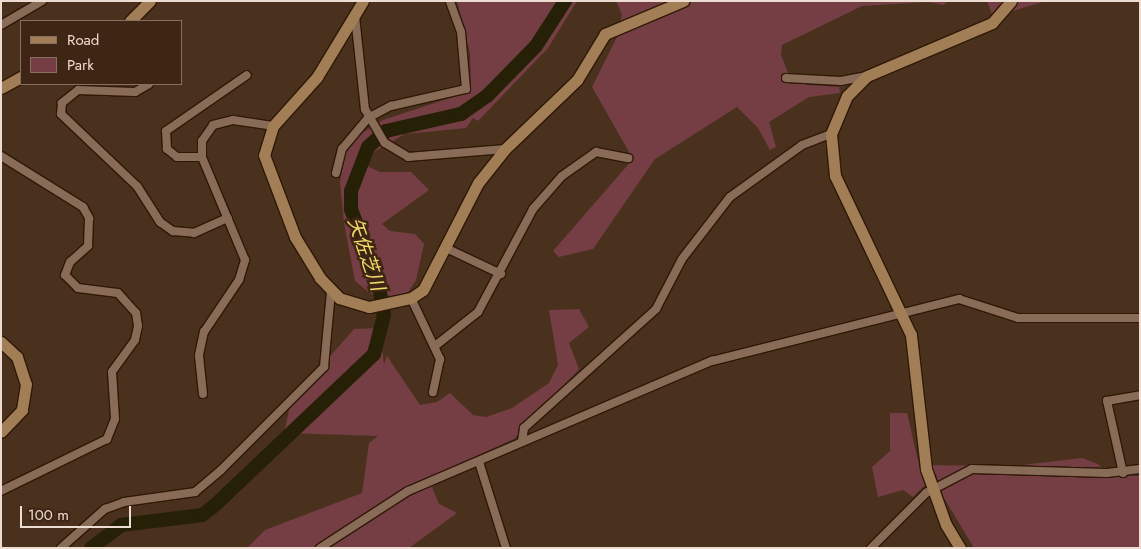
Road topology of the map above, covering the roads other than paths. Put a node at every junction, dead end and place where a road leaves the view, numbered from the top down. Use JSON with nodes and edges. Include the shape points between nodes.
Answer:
{"nodes":[{"id":1,"x":42,"y":1,"type":"edge"},
{"id":2,"x":150,"y":1,"type":"edge"},
{"id":3,"x":363,"y":1,"type":"edge"},
{"id":4,"x":450,"y":1,"type":"edge"},
{"id":5,"x":683,"y":1,"type":"edge"},
{"id":6,"x":1011,"y":1,"type":"edge"},
{"id":7,"x":355,"y":16,"type":"junction"},
{"id":8,"x":131,"y":20,"type":"edge"},
{"id":9,"x":1,"y":25,"type":"edge"},
{"id":10,"x":247,"y":74,"type":"dead end"},
{"id":11,"x":867,"y":76,"type":"junction"},
{"id":12,"x":20,"y":78,"type":"edge"},
{"id":13,"x":786,"y":78,"type":"dead end"},
{"id":14,"x":146,"y":85,"type":"edge"},
{"id":15,"x":1,"y":88,"type":"edge"},
{"id":16,"x":368,"y":118,"type":"junction"},
{"id":17,"x":273,"y":126,"type":"junction"},
{"id":18,"x":831,"y":134,"type":"junction"},
{"id":19,"x":505,"y":149,"type":"junction"},
{"id":20,"x":1,"y":156,"type":"edge"},
{"id":21,"x":202,"y":157,"type":"junction"},
{"id":22,"x":628,"y":158,"type":"dead end"},
{"id":23,"x":336,"y":173,"type":"dead end"},
{"id":24,"x":228,"y":218,"type":"junction"},
{"id":25,"x":446,"y":248,"type":"junction"},
{"id":26,"x":501,"y":274,"type":"junction"},
{"id":27,"x":331,"y":292,"type":"junction"},
{"id":28,"x":411,"y":298,"type":"junction"},
{"id":29,"x":902,"y":313,"type":"junction"},
{"id":30,"x":1140,"y":318,"type":"edge"},
{"id":31,"x":1,"y":342,"type":"edge"},
{"id":32,"x":435,"y":346,"type":"junction"},
{"id":33,"x":433,"y":392,"type":"dead end"},
{"id":34,"x":203,"y":394,"type":"dead end"},
{"id":35,"x":1140,"y":395,"type":"edge"},
{"id":36,"x":1,"y":432,"type":"edge"},
{"id":37,"x":522,"y":442,"type":"junction"},
{"id":38,"x":479,"y":462,"type":"junction"},
{"id":39,"x":1140,"y":469,"type":"edge"},
{"id":40,"x":1123,"y":472,"type":"junction"},
{"id":41,"x":931,"y":489,"type":"junction"},
{"id":42,"x":1,"y":491,"type":"edge"},
{"id":43,"x":61,"y":548,"type":"edge"},
{"id":44,"x":320,"y":548,"type":"edge"},
{"id":45,"x":506,"y":548,"type":"edge"},
{"id":46,"x":871,"y":548,"type":"edge"},
{"id":47,"x":960,"y":548,"type":"edge"}],
"edges":[{"from":1,"to":9,"type":"street"},
{"from":2,"to":8,"type":"street"},
{"from":3,"to":7,"type":"street"},
{"from":4,"to":16,"type":"street","via":[[461,32],[466,89],[390,106]]},
{"from":5,"to":19,"type":"street","via":[[605,34],[562,97]]},
{"from":6,"to":11,"type":"street","via":[[992,22]]},
{"from":7,"to":16,"type":"street"},
{"from":7,"to":17,"type":"street","via":[[318,77]]},
{"from":10,"to":21,"type":"street","via":[[166,131],[167,149],[177,157]]},
{"from":11,"to":13,"type":"street","via":[[841,81]]},
{"from":11,"to":18,"type":"street","via":[[848,96]]},
{"from":12,"to":15,"type":"street"},
{"from":14,"to":24,"type":"street","via":[[135,92],[78,90],[62,103],[61,114],[137,186],[160,222],[173,231],[194,233]]},
{"from":16,"to":19,"type":"street","via":[[385,143],[408,157]]},
{"from":16,"to":23,"type":"street","via":[[342,149]]},
{"from":17,"to":21,"type":"street","via":[[233,120],[213,125],[205,131]]},
{"from":17,"to":27,"type":"street","via":[[264,154],[295,237]]},
{"from":18,"to":29,"type":"street","via":[[835,176]]},
{"from":18,"to":37,"type":"street","via":[[802,146],[730,196],[682,259],[656,309],[524,428]]},
{"from":19,"to":25,"type":"street","via":[[478,183]]},
{"from":20,"to":42,"type":"street","via":[[83,207],[89,218],[88,246],[70,262],[65,275],[78,288],[118,293],[136,313],[138,326],[135,340],[112,372],[115,419],[107,439]]},
{"from":21,"to":24,"type":"street"},
{"from":22,"to":26,"type":"street","via":[[596,152],[562,176],[533,209]]},
{"from":24,"to":34,"type":"street","via":[[244,251],[244,272],[204,332],[199,361]]},
{"from":25,"to":26,"type":"street"},
{"from":25,"to":28,"type":"street","via":[[434,275]]},
{"from":26,"to":32,"type":"street","via":[[478,312]]},
{"from":27,"to":28,"type":"street","via":[[351,304],[369,307]]},
{"from":27,"to":43,"type":"street","via":[[324,367],[221,470],[195,492],[124,502],[105,509]]},
{"from":28,"to":32,"type":"street"},
{"from":29,"to":30,"type":"street","via":[[959,299],[1018,318]]},
{"from":29,"to":37,"type":"street","via":[[861,321],[792,344],[712,361]]},
{"from":29,"to":41,"type":"street","via":[[915,359],[920,443]]},
{"from":31,"to":36,"type":"street","via":[[17,357],[26,384],[22,410]]},
{"from":32,"to":33,"type":"street","via":[[440,359]]},
{"from":35,"to":40,"type":"street","via":[[1107,401]]},
{"from":37,"to":38,"type":"street"},
{"from":38,"to":44,"type":"street","via":[[408,491]]},
{"from":38,"to":45,"type":"street"},
{"from":39,"to":40,"type":"street"},
{"from":40,"to":41,"type":"street","via":[[972,469]]},
{"from":41,"to":46,"type":"street"},
{"from":41,"to":47,"type":"street"}]}
